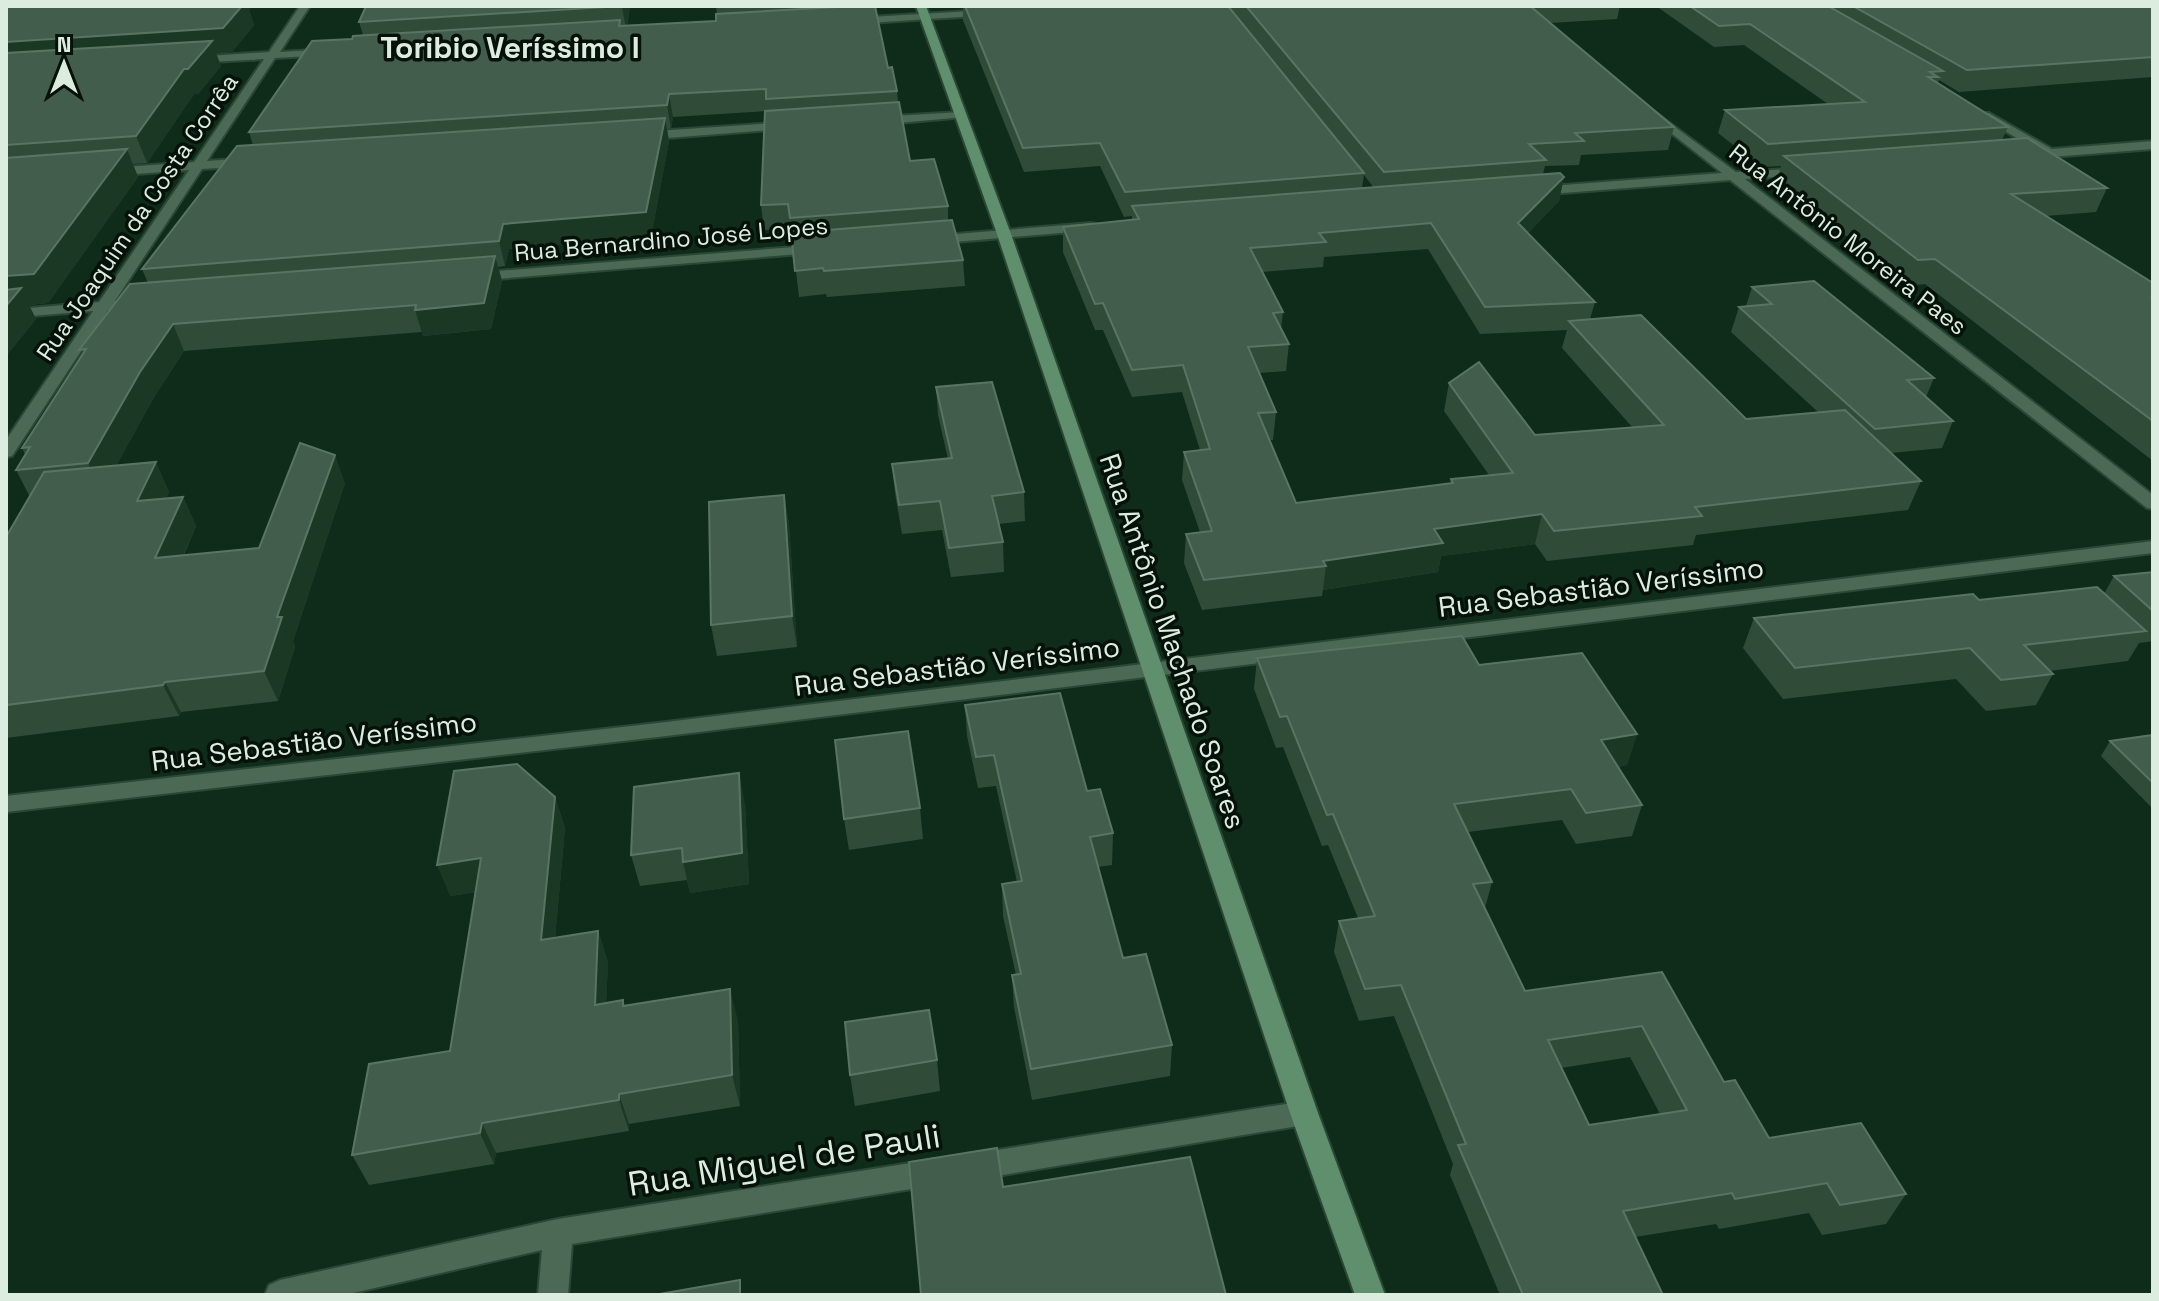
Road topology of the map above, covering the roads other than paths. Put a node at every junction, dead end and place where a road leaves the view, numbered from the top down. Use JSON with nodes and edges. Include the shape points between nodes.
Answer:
{"nodes":[{"id":1,"x":305,"y":6,"type":"edge"},
{"id":2,"x":923,"y":11,"type":"edge"},
{"id":3,"x":1000,"y":12,"type":"edge"},
{"id":4,"x":847,"y":22,"type":"edge"},
{"id":5,"x":349,"y":51,"type":"edge"},
{"id":6,"x":272,"y":56,"type":"junction"},
{"id":7,"x":178,"y":61,"type":"edge"},
{"id":8,"x":1636,"y":100,"type":"edge"},
{"id":9,"x":1970,"y":107,"type":"edge"},
{"id":10,"x":961,"y":115,"type":"junction"},
{"id":11,"x":865,"y":121,"type":"edge"},
{"id":12,"x":802,"y":126,"type":"edge"},
{"id":13,"x":626,"y":137,"type":"edge"},
{"id":14,"x":2153,"y":145,"type":"edge"},
{"id":15,"x":2050,"y":153,"type":"junction"},
{"id":16,"x":2002,"y":156,"type":"edge"},
{"id":17,"x":260,"y":161,"type":"edge"},
{"id":18,"x":196,"y":165,"type":"junction"},
{"id":19,"x":1827,"y":169,"type":"edge"},
{"id":20,"x":101,"y":172,"type":"edge"},
{"id":21,"x":1731,"y":176,"type":"junction"},
{"id":22,"x":1515,"y":193,"type":"edge"},
{"id":23,"x":1112,"y":225,"type":"edge"},
{"id":24,"x":1004,"y":234,"type":"junction"},
{"id":25,"x":909,"y":242,"type":"edge"},
{"id":26,"x":830,"y":248,"type":"edge"},
{"id":27,"x":450,"y":278,"type":"edge"},
{"id":28,"x":150,"y":302,"type":"edge"},
{"id":29,"x":102,"y":306,"type":"junction"},
{"id":30,"x":6,"y":314,"type":"edge"},
{"id":31,"x":6,"y":452,"type":"edge"},
{"id":32,"x":2153,"y":504,"type":"edge"},
{"id":33,"x":2153,"y":547,"type":"edge"},
{"id":34,"x":1155,"y":670,"type":"junction"},
{"id":35,"x":6,"y":804,"type":"edge"},
{"id":36,"x":1304,"y":1113,"type":"junction"},
{"id":37,"x":558,"y":1233,"type":"junction"},
{"id":38,"x":280,"y":1295,"type":"edge"},
{"id":39,"x":553,"y":1295,"type":"edge"},
{"id":40,"x":1370,"y":1295,"type":"edge"}],
"edges":[{"from":1,"to":6,"type":"street","name":"Rua Joaquim da Costa Corrêa"},
{"from":2,"to":3,"type":"street"},
{"from":2,"to":4,"type":"street"},
{"from":2,"to":10,"type":"street","name":"Rua Antônio Machado Soares"},
{"from":5,"to":6,"type":"street"},
{"from":6,"to":7,"type":"street"},
{"from":6,"to":18,"type":"street","name":"Rua Joaquim da Costa Corrêa"},
{"from":8,"to":21,"type":"street","name":"Rua Antônio Moreira Paes"},
{"from":9,"to":15,"type":"street"},
{"from":10,"to":11,"type":"street"},
{"from":10,"to":24,"type":"street","name":"Rua Antônio Machado Soares"},
{"from":12,"to":13,"type":"street"},
{"from":14,"to":15,"type":"street"},
{"from":15,"to":16,"type":"street"},
{"from":17,"to":18,"type":"street"},
{"from":18,"to":20,"type":"street"},
{"from":18,"to":29,"type":"street","name":"Rua Joaquim da Costa Corrêa"},
{"from":19,"to":21,"type":"street"},
{"from":21,"to":22,"type":"street"},
{"from":21,"to":32,"type":"street","name":"Rua Antônio Moreira Paes"},
{"from":23,"to":24,"type":"street"},
{"from":24,"to":25,"type":"street"},
{"from":24,"to":34,"type":"street","name":"Rua Antônio Machado Soares"},
{"from":26,"to":27,"type":"street","name":"Rua Bernardino José Lopes"},
{"from":28,"to":29,"type":"street"},
{"from":29,"to":30,"type":"street"},
{"from":29,"to":31,"type":"street","name":"Rua Joaquim da Costa Corrêa"},
{"from":33,"to":34,"type":"street","name":"Rua Sebastião Veríssimo"},
{"from":34,"to":35,"type":"street","name":"Rua Sebastião Veríssimo"},
{"from":34,"to":36,"type":"street","name":"Rua Antônio Machado Soares"},
{"from":36,"to":37,"type":"street","name":"Rua Miguel de Pauli"},
{"from":36,"to":40,"type":"street","name":"Rua Antônio Machado Soares"},
{"from":37,"to":38,"type":"street","name":"Rua Miguel de Pauli"},
{"from":37,"to":39,"type":"street"}]}
